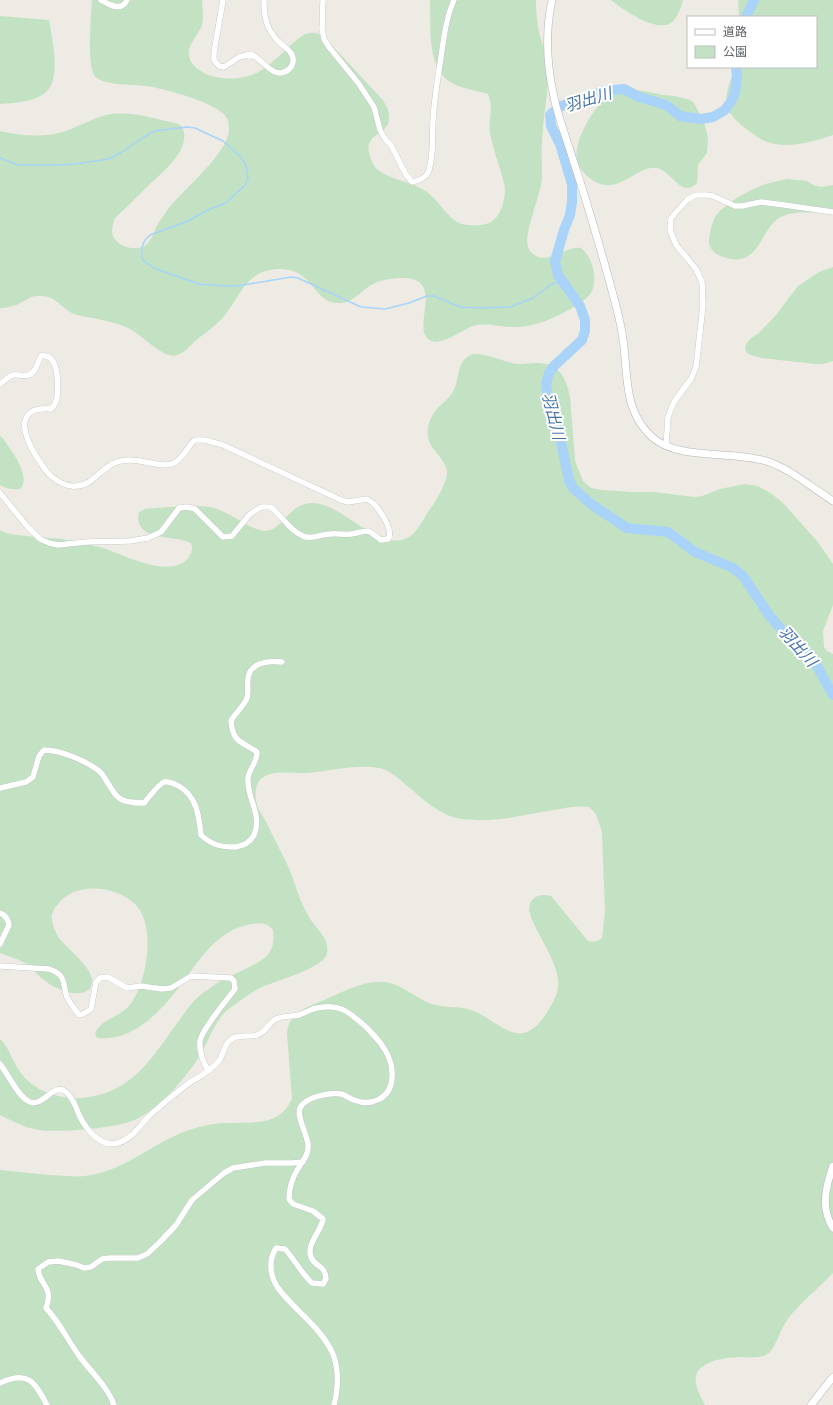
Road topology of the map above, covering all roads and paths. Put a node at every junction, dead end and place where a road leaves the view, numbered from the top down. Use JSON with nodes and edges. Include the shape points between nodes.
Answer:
{"nodes":[{"id":1,"x":101,"y":0,"type":"edge"},
{"id":2,"x":127,"y":0,"type":"edge"},
{"id":3,"x":223,"y":0,"type":"edge"},
{"id":4,"x":264,"y":0,"type":"edge"},
{"id":5,"x":323,"y":0,"type":"edge"},
{"id":6,"x":454,"y":0,"type":"edge"},
{"id":7,"x":552,"y":0,"type":"edge"},
{"id":8,"x":833,"y":212,"type":"edge"},
{"id":9,"x":0,"y":376,"type":"edge"},
{"id":10,"x":6,"y":379,"type":"junction"},
{"id":11,"x":0,"y":384,"type":"edge"},
{"id":12,"x":666,"y":446,"type":"junction"},
{"id":13,"x":0,"y":493,"type":"edge"},
{"id":14,"x":833,"y":501,"type":"edge"},
{"id":15,"x":282,"y":662,"type":"dead end"},
{"id":16,"x":0,"y":788,"type":"edge"},
{"id":17,"x":0,"y":913,"type":"edge"},
{"id":18,"x":0,"y":944,"type":"edge"},
{"id":19,"x":0,"y":966,"type":"edge"},
{"id":20,"x":0,"y":1064,"type":"edge"},
{"id":21,"x":208,"y":1070,"type":"junction"},
{"id":22,"x":303,"y":1162,"type":"junction"},
{"id":23,"x":833,"y":1166,"type":"edge"},
{"id":24,"x":833,"y":1228,"type":"edge"},
{"id":25,"x":833,"y":1377,"type":"edge"},
{"id":26,"x":0,"y":1383,"type":"edge"},
{"id":27,"x":47,"y":1405,"type":"edge"},
{"id":28,"x":114,"y":1405,"type":"edge"},
{"id":29,"x":334,"y":1405,"type":"edge"},
{"id":30,"x":811,"y":1405,"type":"edge"}],
"edges":[{"from":1,"to":2,"type":"street","via":[[120,8]]},
{"from":3,"to":4,"type":"street","via":[[214,52],[214,60],[219,66],[224,67],[239,57],[251,54],[274,72],[284,73],[290,69],[292,55],[274,37],[265,20]]},
{"from":5,"to":6,"type":"street","via":[[324,39],[374,107],[380,130],[412,182],[418,181],[429,170],[436,91],[445,31]]},
{"from":7,"to":12,"type":"street","via":[[547,44],[554,99],[590,210],[621,326],[629,399],[642,425],[653,438]]},
{"from":8,"to":12,"type":"street","via":[[761,202],[735,206],[713,196],[696,195],[687,200],[671,218],[670,230],[676,245],[696,269],[702,282],[703,304],[696,367],[691,379],[674,402],[668,417]]},
{"from":9,"to":10,"type":"street"},
{"from":10,"to":11,"type":"street"},
{"from":10,"to":13,"type":"street","via":[[11,376],[32,374],[41,356],[49,358],[55,364],[58,372],[57,399],[52,409],[42,408],[27,415],[24,431],[46,471],[66,484],[82,486],[117,462],[172,464],[181,458],[195,440],[205,440],[223,445],[341,500],[348,502],[367,499],[375,504],[390,533],[388,539],[381,540],[370,531],[303,537],[271,507],[261,507],[250,514],[232,536],[223,537],[195,510],[187,507],[179,508],[161,532],[148,538],[58,545],[40,539]]},
{"from":12,"to":14,"type":"street","via":[[770,462]]},
{"from":15,"to":16,"type":"street","via":[[252,667],[248,673],[247,698],[231,721],[234,736],[257,752],[257,759],[248,776],[248,784],[257,822],[252,839],[246,844],[225,847],[210,843],[201,835],[197,807],[192,798],[172,783],[161,784],[144,802],[123,800],[118,798],[98,770],[55,750],[44,750],[39,756],[33,777],[26,782]]},
{"from":17,"to":18,"type":"street","via":[[8,919],[10,925]]},
{"from":19,"to":21,"type":"street","via":[[50,969],[57,972],[65,983],[66,996],[79,1015],[91,1009],[96,982],[104,976],[127,988],[141,986],[162,989],[170,988],[191,976],[231,978],[235,989],[200,1040],[200,1051]]},
{"from":20,"to":21,"type":"street","via":[[21,1095],[30,1102],[39,1102],[54,1091],[62,1090],[67,1093],[86,1127],[103,1142],[109,1143],[127,1139],[172,1096]]},
{"from":21,"to":22,"type":"street","via":[[219,1060],[229,1040],[236,1036],[257,1035],[279,1018],[299,1015],[321,1007],[338,1007],[378,1039],[391,1062],[393,1077],[387,1094],[372,1102],[356,1101],[338,1094],[325,1094],[310,1099],[300,1107],[300,1118],[308,1143],[307,1155]]},
{"from":22,"to":28,"type":"street","via":[[265,1163],[233,1168],[224,1173],[192,1200],[176,1225],[160,1242],[147,1254],[138,1258],[102,1259],[91,1267],[84,1268],[58,1261],[48,1262],[38,1269],[49,1295],[46,1308],[111,1396]]},
{"from":22,"to":29,"type":"street","via":[[289,1189],[288,1199],[323,1219],[310,1252],[314,1261],[324,1269],[326,1279],[323,1284],[312,1283],[285,1249],[276,1248],[271,1255],[270,1270],[278,1288],[315,1327],[332,1353],[337,1368]]},
{"from":23,"to":24,"type":"street","via":[[825,1202],[826,1213]]},
{"from":25,"to":30,"type":"street"},
{"from":26,"to":27,"type":"street","via":[[10,1378],[25,1377],[39,1390]]}]}
